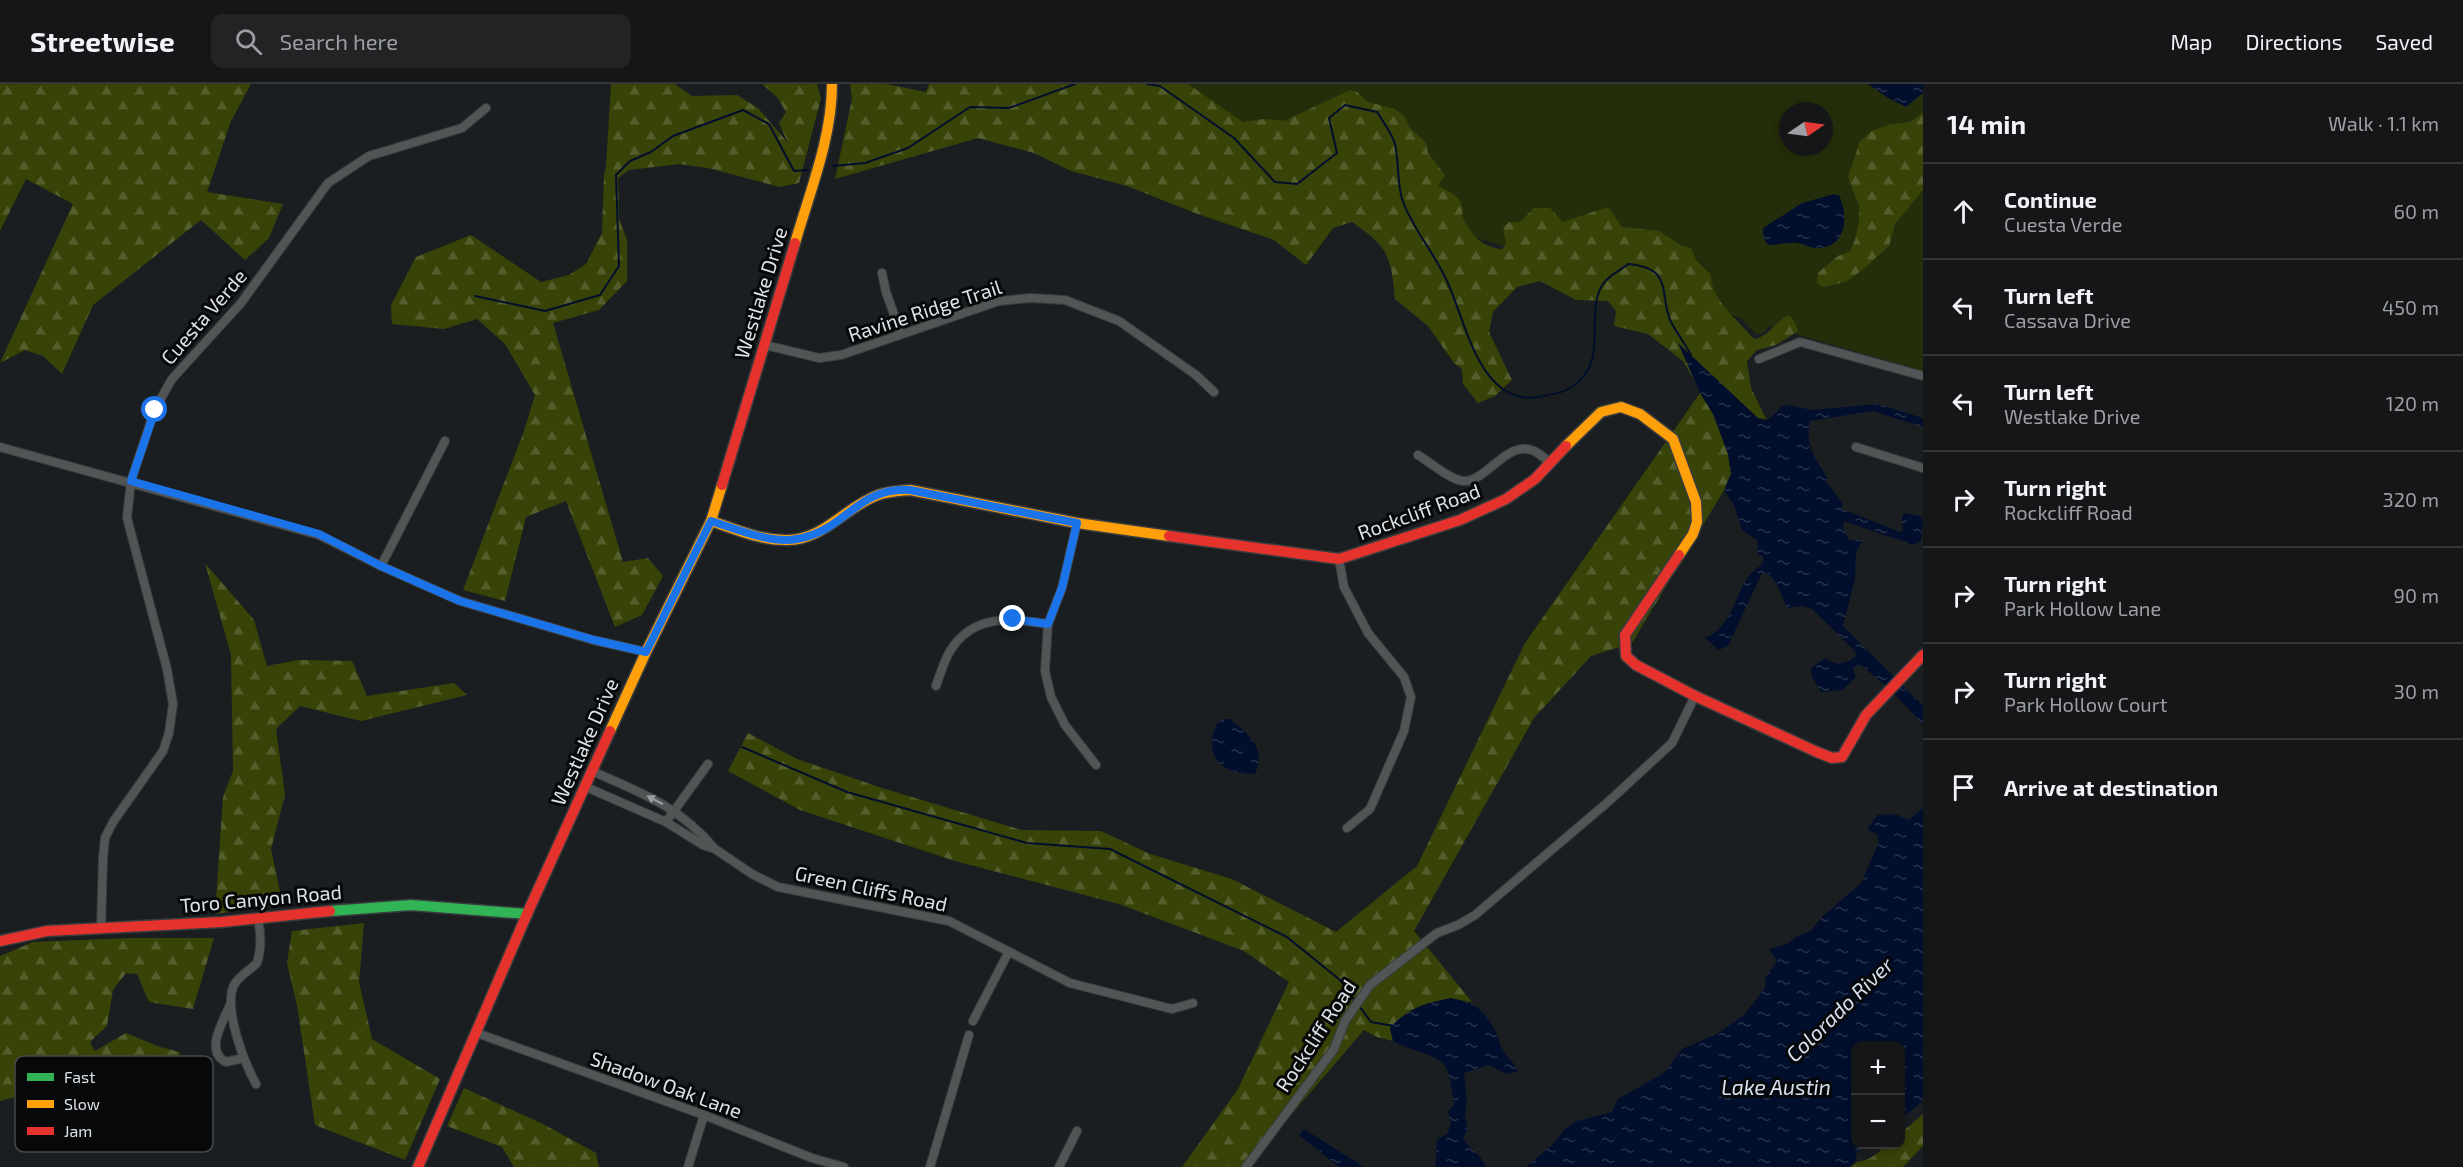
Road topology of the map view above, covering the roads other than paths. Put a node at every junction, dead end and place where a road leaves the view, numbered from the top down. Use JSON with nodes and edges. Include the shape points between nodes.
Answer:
{"nodes":[{"id":1,"x":832,"y":84,"type":"edge"},
{"id":2,"x":486,"y":108,"type":"dead end"},
{"id":3,"x":882,"y":273,"type":"dead end"},
{"id":4,"x":901,"y":334,"type":"junction"},
{"id":5,"x":765,"y":345,"type":"junction"},
{"id":6,"x":1759,"y":359,"type":"dead end"},
{"id":7,"x":1923,"y":376,"type":"edge"},
{"id":8,"x":1214,"y":392,"type":"dead end"},
{"id":9,"x":445,"y":441,"type":"dead end"},
{"id":10,"x":0,"y":447,"type":"edge"},
{"id":11,"x":1856,"y":447,"type":"dead end"},
{"id":12,"x":1418,"y":455,"type":"dead end"},
{"id":13,"x":1549,"y":462,"type":"junction"},
{"id":14,"x":1923,"y":468,"type":"edge"},
{"id":15,"x":131,"y":481,"type":"junction"},
{"id":16,"x":711,"y":521,"type":"junction"},
{"id":17,"x":1077,"y":523,"type":"junction"},
{"id":18,"x":1339,"y":559,"type":"junction"},
{"id":19,"x":381,"y":566,"type":"junction"},
{"id":20,"x":1048,"y":624,"type":"junction"},
{"id":21,"x":646,"y":652,"type":"junction"},
{"id":22,"x":1923,"y":655,"type":"edge"},
{"id":23,"x":936,"y":686,"type":"dead end"},
{"id":24,"x":1695,"y":696,"type":"junction"},
{"id":25,"x":708,"y":764,"type":"dead end"},
{"id":26,"x":1096,"y":765,"type":"dead end"},
{"id":27,"x":592,"y":771,"type":"junction"},
{"id":28,"x":586,"y":787,"type":"junction"},
{"id":29,"x":674,"y":811,"type":"junction"},
{"id":30,"x":666,"y":822,"type":"junction"},
{"id":31,"x":1347,"y":828,"type":"dead end"},
{"id":32,"x":715,"y":849,"type":"junction"},
{"id":33,"x":527,"y":914,"type":"junction"},
{"id":34,"x":258,"y":919,"type":"junction"},
{"id":35,"x":101,"y":927,"type":"junction"},
{"id":36,"x":0,"y":940,"type":"edge"},
{"id":37,"x":1008,"y":953,"type":"junction"},
{"id":38,"x":230,"y":1004,"type":"junction"},
{"id":39,"x":1192,"y":1004,"type":"dead end"},
{"id":40,"x":973,"y":1021,"type":"dead end"},
{"id":41,"x":477,"y":1033,"type":"junction"},
{"id":42,"x":969,"y":1035,"type":"dead end"},
{"id":43,"x":244,"y":1058,"type":"junction"},
{"id":44,"x":256,"y":1084,"type":"dead end"},
{"id":45,"x":704,"y":1115,"type":"junction"},
{"id":46,"x":1077,"y":1131,"type":"dead end"},
{"id":47,"x":418,"y":1167,"type":"edge"},
{"id":48,"x":688,"y":1167,"type":"edge"},
{"id":49,"x":844,"y":1167,"type":"edge"},
{"id":50,"x":930,"y":1167,"type":"edge"},
{"id":51,"x":1059,"y":1167,"type":"edge"},
{"id":52,"x":1246,"y":1167,"type":"edge"}],
"edges":[{"from":1,"to":5,"type":"street","name":"Westlake Drive","via":[[825,138]]},
{"from":2,"to":15,"type":"street","name":"Cuesta Verde","via":[[462,128],[369,156],[328,183],[241,303],[172,379],[155,410]]},
{"from":3,"to":4,"type":"street"},
{"from":4,"to":5,"type":"street","name":"Ravine Ridge Trail","via":[[841,355],[819,358]]},
{"from":4,"to":8,"type":"street","name":"Ravine Ridge Trail","via":[[999,301],[1065,300],[1119,321]]},
{"from":5,"to":16,"type":"street","name":"Westlake Drive"},
{"from":6,"to":7,"type":"street","via":[[1800,342]]},
{"from":9,"to":19,"type":"street"},
{"from":10,"to":15,"type":"street"},
{"from":11,"to":14,"type":"street"},
{"from":12,"to":13,"type":"street","via":[[1466,481],[1518,450],[1532,450]]},
{"from":13,"to":18,"type":"street","name":"Rockcliff Road","via":[[1534,479],[1506,499],[1460,520]]},
{"from":13,"to":24,"type":"street","name":"Rockcliff Road","via":[[1601,412],[1621,407],[1640,414],[1673,439],[1696,502],[1697,522],[1687,544],[1625,635],[1624,646],[1626,656],[1636,665]]},
{"from":15,"to":19,"type":"street","via":[[319,534]]},
{"from":15,"to":35,"type":"street","name":"Cuesta Verde","via":[[127,518],[167,669],[172,704],[163,752],[105,838]]},
{"from":16,"to":17,"type":"street","name":"Rockcliff Road","via":[[748,533],[796,540],[833,526],[867,498],[892,489]]},
{"from":16,"to":21,"type":"street","name":"Westlake Drive"},
{"from":17,"to":18,"type":"street","name":"Rockcliff Road"},
{"from":17,"to":20,"type":"street","via":[[1062,588]]},
{"from":18,"to":31,"type":"street","via":[[1344,587],[1368,633],[1404,677],[1411,698],[1404,730],[1370,809]]},
{"from":19,"to":21,"type":"street","via":[[460,601]]},
{"from":20,"to":23,"type":"street","via":[[988,620],[967,631],[950,651]]},
{"from":20,"to":26,"type":"street","via":[[1045,671],[1052,698],[1065,725]]},
{"from":21,"to":27,"type":"street","name":"Westlake Drive"},
{"from":22,"to":24,"type":"street","via":[[1866,715],[1842,756],[1832,758]]},
{"from":24,"to":52,"type":"street","name":"Rockcliff Road","via":[[1672,743],[1608,802],[1475,915],[1437,933],[1370,985],[1345,1021],[1334,1049]]},
{"from":25,"to":29,"type":"street"},
{"from":27,"to":28,"type":"street","name":"Westlake Drive"},
{"from":29,"to":27,"type":"street","name":"Green Cliffs Road","one_way":true},
{"from":28,"to":30,"type":"street","name":"Green Cliffs Road"},
{"from":28,"to":33,"type":"street","name":"Westlake Drive"},
{"from":29,"to":30,"type":"street"},
{"from":29,"to":32,"type":"street","name":"Green Cliffs Road"},
{"from":30,"to":32,"type":"street","name":"Green Cliffs Road"},
{"from":32,"to":37,"type":"street","name":"Green Cliffs Road","via":[[778,887],[948,921]]},
{"from":33,"to":34,"type":"street","name":"Toro Canyon Road","via":[[411,905]]},
{"from":33,"to":41,"type":"street","name":"Westlake Drive"},
{"from":34,"to":35,"type":"street","name":"Toro Canyon Road"},
{"from":34,"to":38,"type":"street","via":[[259,958],[235,985]]},
{"from":35,"to":36,"type":"street","name":"Toro Canyon Road"},
{"from":37,"to":39,"type":"street","name":"Green Cliffs Road","via":[[1070,983],[1172,1009]]},
{"from":37,"to":40,"type":"street"},
{"from":38,"to":43,"type":"street"},
{"from":38,"to":43,"type":"street","via":[[215,1052],[226,1062]]},
{"from":41,"to":45,"type":"street","name":"Shadow Oak Lane"},
{"from":41,"to":47,"type":"street","name":"Westlake Drive"},
{"from":42,"to":50,"type":"street"},
{"from":43,"to":44,"type":"street"},
{"from":45,"to":48,"type":"street"},
{"from":45,"to":49,"type":"street","name":"Shadow Oak Lane"},
{"from":46,"to":51,"type":"street"}]}
